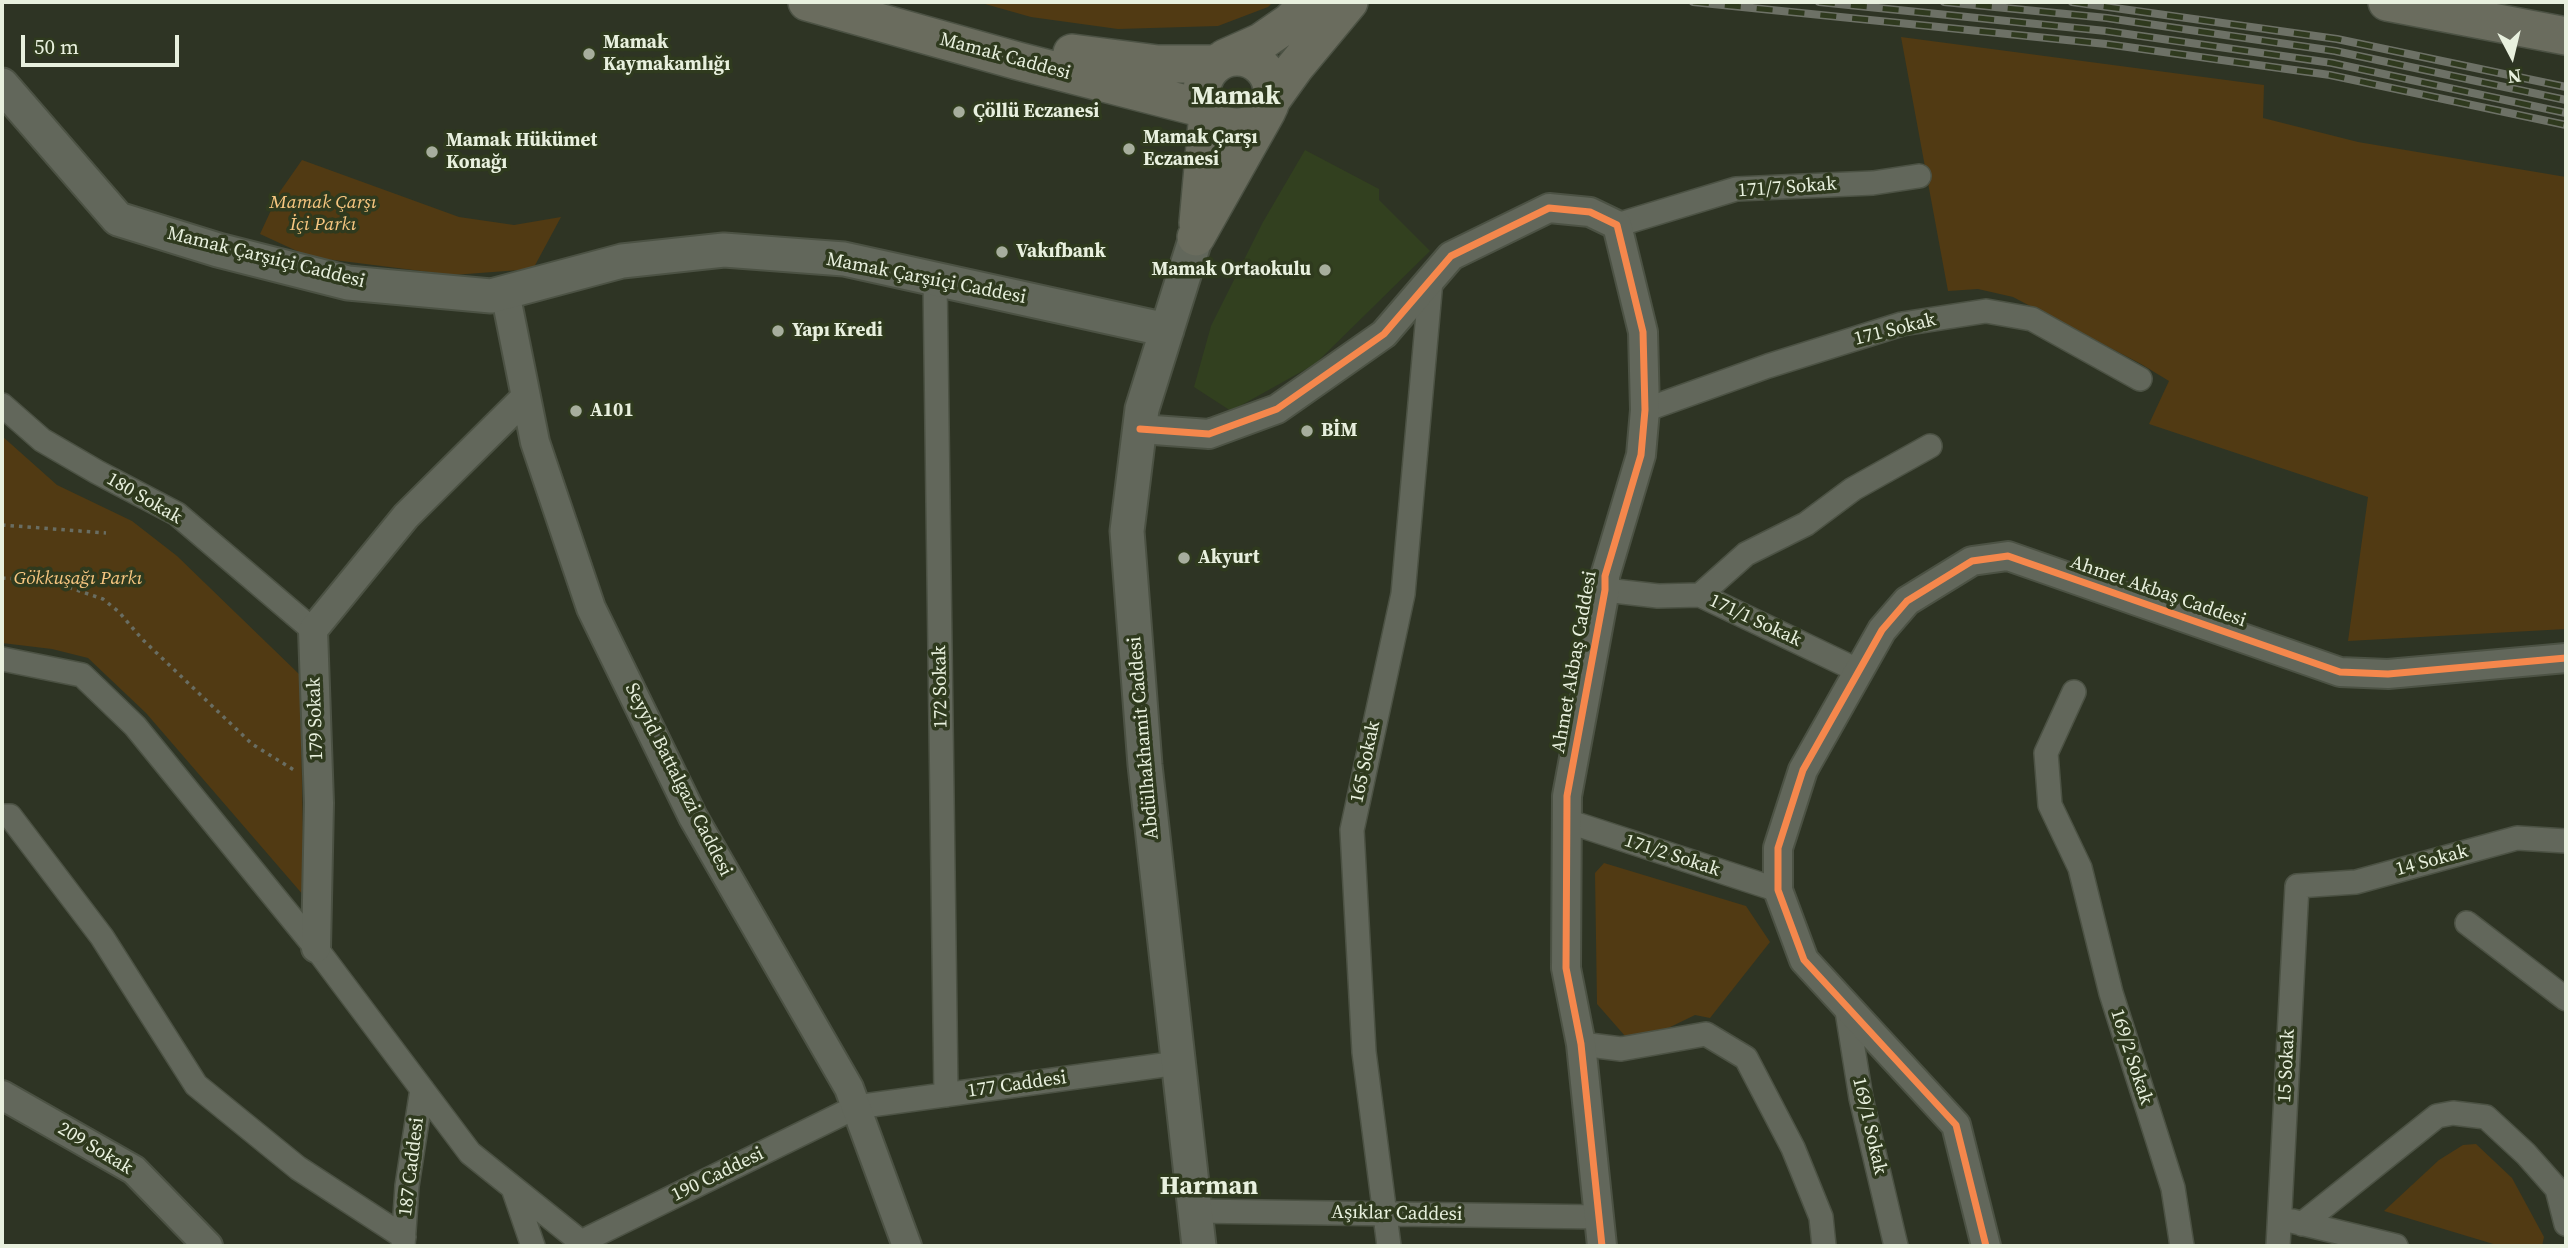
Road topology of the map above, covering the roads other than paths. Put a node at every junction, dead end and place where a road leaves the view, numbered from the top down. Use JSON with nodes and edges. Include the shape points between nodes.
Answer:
{"nodes":[{"id":1,"x":807,"y":2,"type":"edge"},
{"id":2,"x":876,"y":2,"type":"edge"},
{"id":3,"x":1310,"y":2,"type":"edge"},
{"id":4,"x":1349,"y":2,"type":"edge"},
{"id":5,"x":2387,"y":2,"type":"edge"},
{"id":6,"x":2566,"y":36,"type":"edge"},
{"id":7,"x":1219,"y":61,"type":"junction"},
{"id":8,"x":2,"y":85,"type":"edge"},
{"id":9,"x":1269,"y":105,"type":"junction"},
{"id":10,"x":1206,"y":111,"type":"junction"},
{"id":11,"x":1919,"y":176,"type":"dead end"},
{"id":12,"x":1617,"y":225,"type":"junction"},
{"id":13,"x":1196,"y":237,"type":"junction"},
{"id":14,"x":935,"y":278,"type":"junction"},
{"id":15,"x":1430,"y":280,"type":"junction"},
{"id":16,"x":505,"y":292,"type":"junction"},
{"id":17,"x":1167,"y":330,"type":"junction"},
{"id":18,"x":2140,"y":379,"type":"dead end"},
{"id":19,"x":526,"y":397,"type":"junction"},
{"id":20,"x":2,"y":405,"type":"edge"},
{"id":21,"x":1646,"y":411,"type":"junction"},
{"id":22,"x":1139,"y":429,"type":"junction"},
{"id":23,"x":1930,"y":446,"type":"dead end"},
{"id":24,"x":1605,"y":590,"type":"junction"},
{"id":25,"x":1700,"y":595,"type":"junction"},
{"id":26,"x":313,"y":630,"type":"junction"},
{"id":27,"x":2566,"y":658,"type":"edge"},
{"id":28,"x":2,"y":659,"type":"edge"},
{"id":29,"x":1859,"y":671,"type":"junction"},
{"id":30,"x":2074,"y":692,"type":"dead end"},
{"id":31,"x":2,"y":816,"type":"edge"},
{"id":32,"x":1567,"y":821,"type":"junction"},
{"id":33,"x":2566,"y":841,"type":"edge"},
{"id":34,"x":2297,"y":886,"type":"joint"},
{"id":35,"x":1777,"y":890,"type":"junction"},
{"id":36,"x":2467,"y":923,"type":"dead end"},
{"id":37,"x":316,"y":948,"type":"junction"},
{"id":38,"x":2566,"y":999,"type":"edge"},
{"id":39,"x":1846,"y":1005,"type":"junction"},
{"id":40,"x":1581,"y":1044,"type":"junction"},
{"id":41,"x":1178,"y":1063,"type":"junction"},
{"id":42,"x":422,"y":1088,"type":"junction"},
{"id":43,"x":2,"y":1095,"type":"edge"},
{"id":44,"x":946,"y":1095,"type":"junction"},
{"id":45,"x":856,"y":1107,"type":"junction"},
{"id":46,"x":513,"y":1188,"type":"junction"},
{"id":47,"x":1195,"y":1211,"type":"junction"},
{"id":48,"x":1386,"y":1214,"type":"junction"},
{"id":49,"x":1600,"y":1217,"type":"junction"},
{"id":50,"x":2279,"y":1217,"type":"junction"},
{"id":51,"x":2302,"y":1224,"type":"junction"},
{"id":52,"x":2566,"y":1224,"type":"edge"},
{"id":53,"x":404,"y":1241,"type":"edge"},
{"id":54,"x":584,"y":1244,"type":"edge"},
{"id":55,"x":208,"y":1246,"type":"edge"},
{"id":56,"x":533,"y":1246,"type":"edge"},
{"id":57,"x":907,"y":1246,"type":"edge"},
{"id":58,"x":1199,"y":1246,"type":"edge"},
{"id":59,"x":1389,"y":1246,"type":"edge"},
{"id":60,"x":1602,"y":1246,"type":"edge"},
{"id":61,"x":1824,"y":1246,"type":"edge"},
{"id":62,"x":1896,"y":1246,"type":"edge"},
{"id":63,"x":1986,"y":1246,"type":"edge"},
{"id":64,"x":2182,"y":1246,"type":"edge"},
{"id":65,"x":2278,"y":1246,"type":"edge"},
{"id":66,"x":2396,"y":1246,"type":"edge"}],
"edges":[{"from":1,"to":10,"type":"main road","name":"Mamak Caddesi"},
{"from":2,"to":7,"type":"main road","name":"Mamak Caddesi","via":[[1023,43],[1095,57],[1158,64]]},
{"from":3,"to":7,"type":"main road","name":"Mamak Caddesi","via":[[1261,42]]},
{"from":4,"to":9,"type":"main road"},
{"from":5,"to":6,"type":"main road"},
{"from":7,"to":9,"type":"main road","via":[[1238,56],[1261,65],[1272,87]]},
{"from":7,"to":10,"type":"main road","via":[[1202,81]]},
{"from":8,"to":16,"type":"main road","name":"Mamak Çarşıiçi Caddesi","via":[[118,219],[348,283],[491,296]]},
{"from":9,"to":10,"type":"main road","via":[[1259,120],[1238,128],[1216,121]]},
{"from":9,"to":13,"type":"main road"},
{"from":10,"to":13,"type":"main road"},
{"from":11,"to":12,"type":"street","name":"171/7 Sokak","via":[[1873,183],[1736,189]]},
{"from":12,"to":15,"type":"street","via":[[1590,212],[1549,208],[1451,256]]},
{"from":12,"to":21,"type":"street","name":"Ahmet Akbaş Caddesi","via":[[1643,332]]},
{"from":13,"to":17,"type":"main road","name":"Abdülhakhamit Caddesi"},
{"from":14,"to":16,"type":"main road","name":"Mamak Çarşıiçi Caddesi","via":[[844,259],[724,250],[622,261]]},
{"from":14,"to":17,"type":"main road","name":"Mamak Çarşıiçi Caddesi"},
{"from":14,"to":44,"type":"street","name":"172 Sokak"},
{"from":15,"to":22,"type":"street","via":[[1384,334],[1277,409],[1209,434]]},
{"from":15,"to":48,"type":"street","name":"165 Sokak","via":[[1404,594],[1352,830],[1364,1052]]},
{"from":16,"to":19,"type":"street","name":"Seyyid Battalgazi Caddesi"},
{"from":17,"to":22,"type":"main road","name":"Abdülhakhamit Caddesi"},
{"from":18,"to":21,"type":"street","name":"171 Sokak","via":[[2032,319],[1986,311],[1902,324]]},
{"from":19,"to":26,"type":"street","via":[[407,516]]},
{"from":19,"to":45,"type":"street","name":"Seyyid Battalgazi Caddesi","via":[[535,442],[591,608],[693,817]]},
{"from":20,"to":26,"type":"street","name":"180 Sokak","via":[[42,440],[177,514]]},
{"from":21,"to":24,"type":"street","name":"Ahmet Akbaş Caddesi","via":[[1642,455],[1605,576]]},
{"from":22,"to":41,"type":"main road","name":"Abdülhakhamit Caddesi","via":[[1127,531],[1145,765]]},
{"from":23,"to":25,"type":"street","via":[[1853,489],[1805,524],[1746,554]]},
{"from":24,"to":25,"type":"street","name":"171/1 Sokak"},
{"from":24,"to":32,"type":"street","name":"Ahmet Akbaş Caddesi","via":[[1567,796]]},
{"from":25,"to":29,"type":"street","name":"171/1 Sokak"},
{"from":26,"to":37,"type":"street","name":"179 Sokak","via":[[318,786]]},
{"from":27,"to":29,"type":"street","name":"Ahmet Akbaş Caddesi","via":[[2388,674],[2340,672],[2008,556],[1972,561],[1907,601],[1882,630]]},
{"from":28,"to":37,"type":"street","via":[[82,675],[135,726]]},
{"from":29,"to":35,"type":"street","name":"Ahmet Akbaş Caddesi","via":[[1803,770],[1778,848]]},
{"from":30,"to":64,"type":"street","name":"169/2 Sokak","via":[[2046,753],[2050,805],[2080,868],[2111,993],[2173,1188]]},
{"from":31,"to":53,"type":"street","via":[[10,816],[102,937],[196,1085],[298,1168]]},
{"from":32,"to":35,"type":"street","name":"171/2 Sokak"},
{"from":32,"to":40,"type":"street","name":"Ahmet Akbaş Caddesi","via":[[1566,968]]},
{"from":33,"to":34,"type":"street","name":"14 Sokak","via":[[2517,838],[2356,882]]},
{"from":34,"to":50,"type":"street","name":"15 Sokak"},
{"from":35,"to":39,"type":"street","name":"Ahmet Akbaş Caddesi","via":[[1804,960]]},
{"from":36,"to":38,"type":"street"},
{"from":37,"to":42,"type":"street"},
{"from":39,"to":62,"type":"street","name":"169/1 Sokak","via":[[1861,1098]]},
{"from":39,"to":63,"type":"street","name":"Ahmet Akbaş Caddesi","via":[[1956,1125]]},
{"from":40,"to":49,"type":"street","name":"Ahmet Akbaş Caddesi"},
{"from":40,"to":61,"type":"street","via":[[1621,1049],[1706,1034],[1746,1058],[1794,1148],[1821,1217]]},
{"from":41,"to":44,"type":"street","name":"177 Caddesi"},
{"from":41,"to":47,"type":"main road","name":"Abdülhakhamit Caddesi"},
{"from":42,"to":46,"type":"street","via":[[470,1153]]},
{"from":42,"to":53,"type":"street","name":"187 Caddesi"},
{"from":43,"to":55,"type":"street","name":"209 Sokak","via":[[134,1170]]},
{"from":44,"to":45,"type":"street","name":"177 Caddesi"},
{"from":45,"to":54,"type":"street","name":"190 Caddesi"},
{"from":45,"to":57,"type":"street","name":"Seyyid Battalgazi Caddesi"},
{"from":46,"to":54,"type":"street"},
{"from":46,"to":56,"type":"street"},
{"from":47,"to":48,"type":"street","name":"Aşıklar Caddesi"},
{"from":47,"to":58,"type":"main road","name":"Abdülhakhamit Caddesi"},
{"from":48,"to":49,"type":"street","name":"Aşıklar Caddesi"},
{"from":48,"to":59,"type":"street","name":"165 Sokak"},
{"from":49,"to":60,"type":"street","name":"Ahmet Akbaş Caddesi"},
{"from":50,"to":51,"type":"street"},
{"from":50,"to":65,"type":"street","name":"15 Sokak"},
{"from":51,"to":52,"type":"street","via":[[2437,1116],[2453,1113],[2486,1117],[2525,1154],[2557,1189]]},
{"from":51,"to":66,"type":"street"}]}
